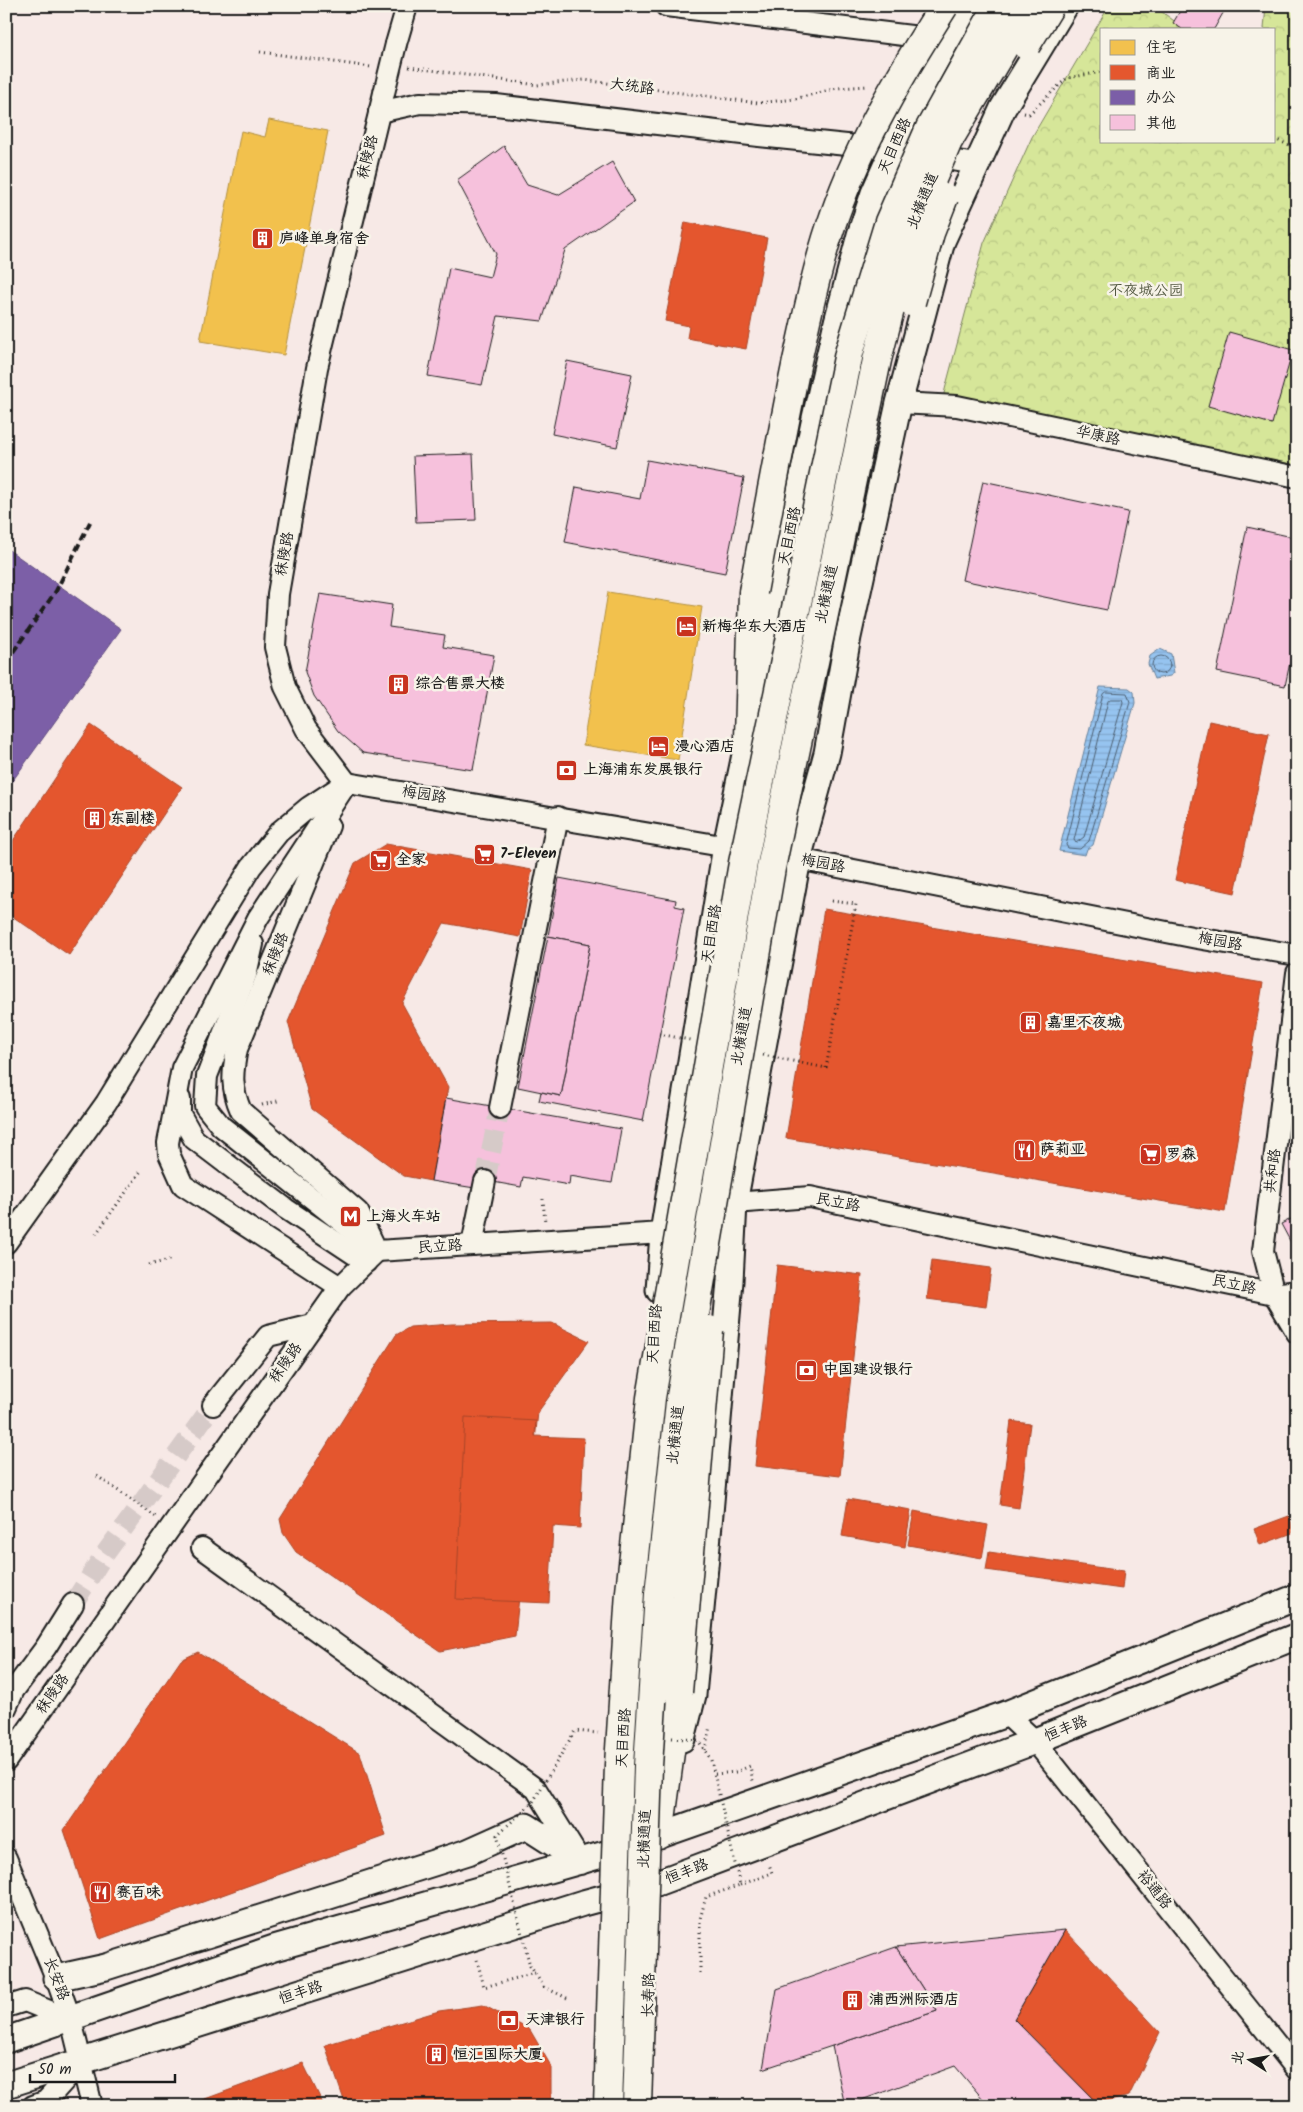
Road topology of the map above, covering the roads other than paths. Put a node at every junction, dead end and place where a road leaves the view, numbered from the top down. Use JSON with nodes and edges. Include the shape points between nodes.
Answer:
{"nodes":[{"id":1,"x":407,"y":6,"type":"edge"},
{"id":2,"x":666,"y":6,"type":"edge"},
{"id":3,"x":944,"y":6,"type":"edge"},
{"id":4,"x":970,"y":6,"type":"edge"},
{"id":5,"x":976,"y":6,"type":"edge"},
{"id":6,"x":998,"y":6,"type":"edge"},
{"id":7,"x":1028,"y":6,"type":"edge"},
{"id":8,"x":1050,"y":6,"type":"edge"},
{"id":9,"x":1065,"y":6,"type":"edge"},
{"id":10,"x":947,"y":40,"type":"junction"},
{"id":11,"x":1036,"y":56,"type":"junction"},
{"id":12,"x":379,"y":112,"type":"junction"},
{"id":13,"x":893,"y":149,"type":"junction"},
{"id":14,"x":975,"y":164,"type":"junction"},
{"id":15,"x":889,"y":222,"type":"junction"},
{"id":16,"x":899,"y":403,"type":"junction"},
{"id":17,"x":856,"y":459,"type":"junction"},
{"id":18,"x":1297,"y":477,"type":"edge"},
{"id":19,"x":749,"y":738,"type":"junction"},
{"id":20,"x":347,"y":783,"type":"junction"},
{"id":21,"x":558,"y":818,"type":"junction"},
{"id":22,"x":726,"y":846,"type":"junction"},
{"id":23,"x":798,"y":859,"type":"junction"},
{"id":24,"x":258,"y":918,"type":"junction"},
{"id":25,"x":1297,"y":955,"type":"edge"},
{"id":26,"x":1297,"y":973,"type":"edge"},
{"id":27,"x":179,"y":1086,"type":"junction"},
{"id":28,"x":732,"y":1091,"type":"junction"},
{"id":29,"x":500,"y":1108,"type":"tunnel mouth"},
{"id":30,"x":485,"y":1181,"type":"tunnel mouth"},
{"id":31,"x":734,"y":1203,"type":"junction"},
{"id":32,"x":663,"y":1233,"type":"junction"},
{"id":33,"x":6,"y":1243,"type":"edge"},
{"id":34,"x":472,"y":1245,"type":"junction"},
{"id":35,"x":372,"y":1256,"type":"junction"},
{"id":36,"x":340,"y":1287,"type":"junction"},
{"id":37,"x":1297,"y":1291,"type":"edge"},
{"id":38,"x":1274,"y":1294,"type":"junction"},
{"id":39,"x":313,"y":1325,"type":"junction"},
{"id":40,"x":1297,"y":1333,"type":"edge"},
{"id":41,"x":213,"y":1405,"type":"tunnel mouth"},
{"id":42,"x":202,"y":1548,"type":"dead end"},
{"id":43,"x":1297,"y":1598,"type":"edge"},
{"id":44,"x":73,"y":1604,"type":"tunnel mouth"},
{"id":45,"x":1297,"y":1636,"type":"edge"},
{"id":46,"x":6,"y":1708,"type":"edge"},
{"id":47,"x":1006,"y":1714,"type":"junction"},
{"id":48,"x":1034,"y":1741,"type":"junction"},
{"id":49,"x":10,"y":1747,"type":"edge"},
{"id":50,"x":659,"y":1835,"type":"junction"},
{"id":51,"x":612,"y":1852,"type":"junction"},
{"id":52,"x":6,"y":1858,"type":"edge"},
{"id":53,"x":581,"y":1861,"type":"junction"},
{"id":54,"x":654,"y":1884,"type":"junction"},
{"id":55,"x":607,"y":1897,"type":"junction"},
{"id":56,"x":207,"y":1934,"type":"junction"},
{"id":57,"x":221,"y":1968,"type":"junction"},
{"id":58,"x":56,"y":1978,"type":"junction"},
{"id":59,"x":6,"y":2007,"type":"edge"},
{"id":60,"x":71,"y":2020,"type":"junction"},
{"id":61,"x":6,"y":2040,"type":"edge"},
{"id":62,"x":81,"y":2062,"type":"junction"},
{"id":63,"x":1297,"y":2070,"type":"edge"},
{"id":64,"x":6,"y":2086,"type":"edge"},
{"id":65,"x":39,"y":2105,"type":"edge"},
{"id":66,"x":92,"y":2106,"type":"edge"},
{"id":67,"x":598,"y":2106,"type":"edge"},
{"id":68,"x":608,"y":2106,"type":"edge"},
{"id":69,"x":636,"y":2106,"type":"edge"},
{"id":70,"x":646,"y":2106,"type":"edge"}],
"edges":[{"from":1,"to":12,"type":"street","name":"秣陵路","bridge":true},
{"from":2,"to":10,"type":"street"},
{"from":3,"to":19,"type":"highway","bridge":true,"via":[[870,132],[835,214],[809,307],[782,431],[753,592]]},
{"from":4,"to":10,"type":"main road","name":"天目西路"},
{"from":5,"to":15,"type":"highway","bridge":true,"via":[[945,62],[924,110]]},
{"from":6,"to":15,"type":"highway","name":"北横通道","bridge":true,"via":[[930,128]]},
{"from":7,"to":17,"type":"highway","name":"北横通道","bridge":true,"via":[[948,141],[910,231]]},
{"from":8,"to":17,"type":"highway","bridge":true,"via":[[958,162],[930,232],[894,362]]},
{"from":9,"to":11,"type":"main road"},
{"from":10,"to":11,"type":"street"},
{"from":10,"to":13,"type":"main road","name":"天目西路"},
{"from":11,"to":14,"type":"main road","via":[[1003,108]]},
{"from":12,"to":13,"type":"street","via":[[428,103],[496,104]]},
{"from":12,"to":20,"type":"street","name":"秣陵路","via":[[317,368],[277,603],[275,647],[285,687],[306,730]]},
{"from":13,"to":14,"type":"street"},
{"from":13,"to":19,"type":"main road","name":"天目西路","via":[[860,235],[837,322],[814,418]]},
{"from":14,"to":16,"type":"main road","via":[[942,241]]},
{"from":15,"to":68,"type":"highway","name":"北横通道","bridge":true,"via":[[849,353],[745,853],[651,1398],[630,1592],[619,1765]]},
{"from":16,"to":18,"type":"street","name":"华康路","via":[[957,406]]},
{"from":16,"to":23,"type":"main road","via":[[826,753]]},
{"from":17,"to":28,"type":"highway","name":"北横通道","bridge":true,"via":[[771,868]]},
{"from":19,"to":22,"type":"main road","name":"天目西路"},
{"from":20,"to":21,"type":"street","name":"梅园路"},
{"from":20,"to":24,"type":"street"},
{"from":20,"to":33,"type":"street","via":[[309,807],[279,832],[251,867],[106,1103]]},
{"from":20,"to":35,"type":"street","name":"秣陵路","via":[[237,1050],[232,1072],[234,1095],[242,1111],[358,1212]]},
{"from":21,"to":22,"type":"street","name":"梅园路"},
{"from":21,"to":29,"type":"street"},
{"from":22,"to":23,"type":"street","name":"梅园路"},
{"from":22,"to":32,"type":"main road","name":"天目西路"},
{"from":23,"to":25,"type":"street","name":"梅园路"},
{"from":23,"to":31,"type":"main road"},
{"from":24,"to":27,"type":"street","via":[[182,1068]]},
{"from":24,"to":35,"type":"street","via":[[246,975],[207,1076],[205,1106],[221,1126]]},
{"from":26,"to":38,"type":"street","name":"共和路","via":[[1263,1251]]},
{"from":27,"to":35,"type":"street","via":[[180,1114],[194,1139],[286,1209]]},
{"from":27,"to":36,"type":"street","via":[[168,1143],[169,1154],[183,1185]]},
{"from":28,"to":50,"type":"highway","bridge":true,"via":[[701,1402],[678,1692]]},
{"from":28,"to":69,"type":"highway","name":"北横通道","bridge":true,"via":[[680,1402],[660,1594],[648,1766]]},
{"from":30,"to":34,"type":"street"},
{"from":31,"to":32,"type":"street","name":"民立路"},
{"from":31,"to":38,"type":"street","name":"民立路","via":[[810,1197]]},
{"from":31,"to":50,"type":"main road","via":[[712,1252],[666,1694]]},
{"from":32,"to":34,"type":"street","name":"民立路"},
{"from":32,"to":51,"type":"main road","name":"天目西路","via":[[619,1800]]},
{"from":34,"to":35,"type":"street","name":"民立路"},
{"from":35,"to":36,"type":"street","name":"秣陵路"},
{"from":36,"to":39,"type":"street","name":"秣陵路"},
{"from":37,"to":38,"type":"street","name":"民立路"},
{"from":38,"to":40,"type":"street","name":"共和路"},
{"from":39,"to":41,"type":"street","via":[[268,1336]]},
{"from":39,"to":49,"type":"street","name":"秣陵路"},
{"from":42,"to":53,"type":"street","via":[[536,1789]]},
{"from":43,"to":47,"type":"main road"},
{"from":44,"to":46,"type":"street","via":[[46,1648],[14,1690]]},
{"from":45,"to":48,"type":"main road","name":"恒丰路"},
{"from":47,"to":48,"type":"street","name":"裕通路"},
{"from":47,"to":50,"type":"main road"},
{"from":48,"to":54,"type":"main road","name":"恒丰路"},
{"from":48,"to":63,"type":"street","name":"裕通路"},
{"from":50,"to":51,"type":"main road"},
{"from":50,"to":54,"type":"main road"},
{"from":51,"to":53,"type":"main road"},
{"from":51,"to":55,"type":"main road","name":"天目西路"},
{"from":52,"to":58,"type":"street","name":"长安路"},
{"from":53,"to":56,"type":"main road","via":[[526,1826],[468,1852]]},
{"from":53,"to":57,"type":"main road","via":[[274,1948]]},
{"from":54,"to":55,"type":"main road","name":"恒丰路"},
{"from":54,"to":70,"type":"main road","name":"长寿路"},
{"from":55,"to":62,"type":"main road","name":"恒丰路"},
{"from":55,"to":67,"type":"main road"},
{"from":56,"to":57,"type":"main road"},
{"from":56,"to":58,"type":"main road","via":[[106,1967]]},
{"from":57,"to":60,"type":"main road"},
{"from":58,"to":60,"type":"street","name":"长安路"},
{"from":59,"to":60,"type":"street","via":[[25,2001]]},
{"from":60,"to":61,"type":"main road"},
{"from":60,"to":62,"type":"street","name":"长安路"},
{"from":62,"to":64,"type":"main road","name":"恒丰路"},
{"from":62,"to":65,"type":"street"},
{"from":62,"to":66,"type":"street","name":"长安路"}]}
